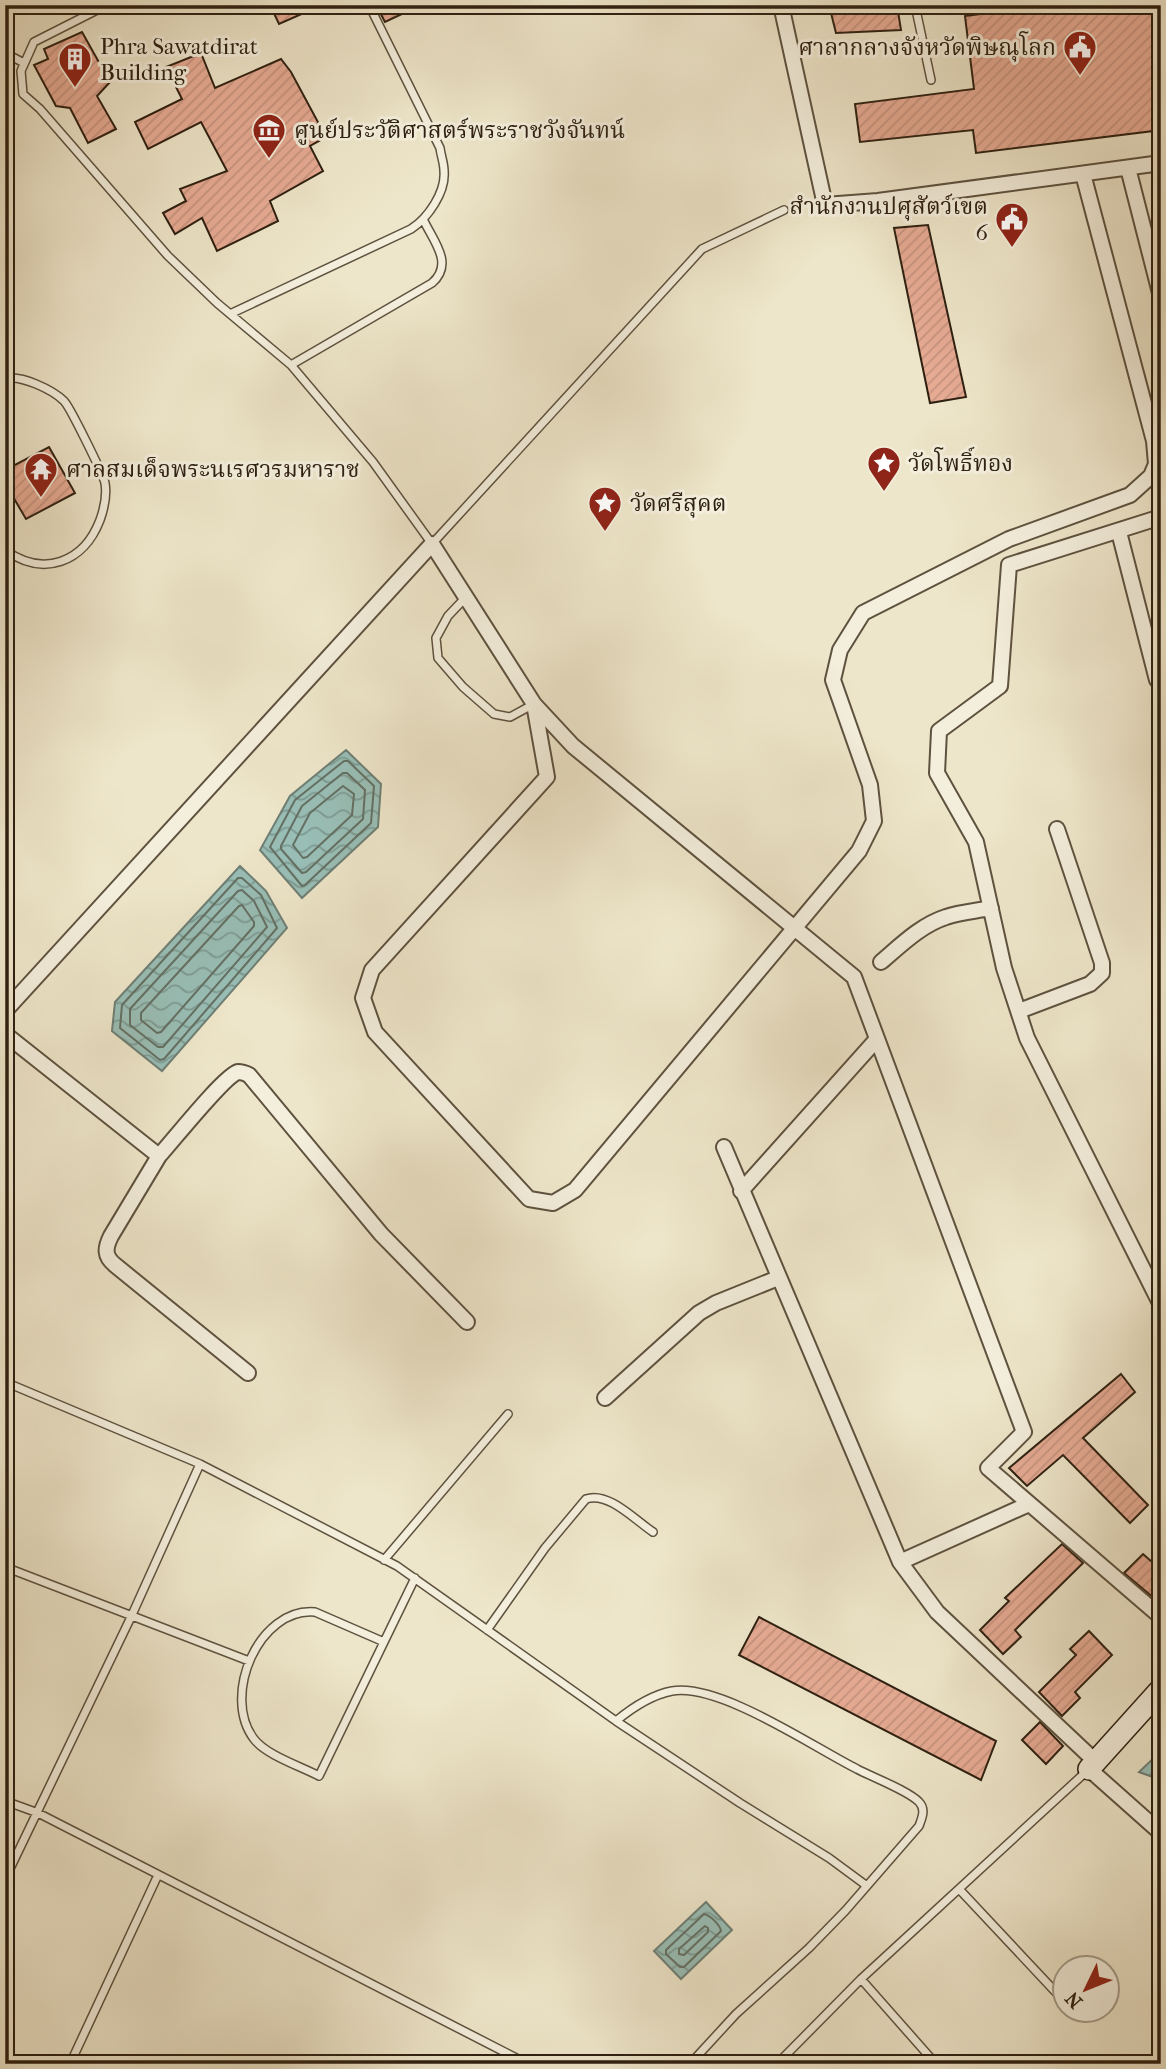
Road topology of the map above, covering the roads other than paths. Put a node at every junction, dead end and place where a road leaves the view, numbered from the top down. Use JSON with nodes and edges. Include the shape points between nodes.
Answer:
{"nodes":[{"id":1,"x":107,"y":5,"type":"edge"},
{"id":2,"x":369,"y":5,"type":"edge"},
{"id":3,"x":781,"y":5,"type":"edge"},
{"id":4,"x":915,"y":5,"type":"edge"},
{"id":5,"x":5,"y":53,"type":"edge"},
{"id":6,"x":24,"y":63,"type":"junction"},
{"id":7,"x":931,"y":80,"type":"dead end"},
{"id":8,"x":1161,"y":163,"type":"edge"},
{"id":9,"x":1128,"y":168,"type":"junction"},
{"id":10,"x":1083,"y":174,"type":"junction"},
{"id":11,"x":784,"y":210,"type":"dead end"},
{"id":12,"x":424,"y":220,"type":"junction"},
{"id":13,"x":1161,"y":296,"type":"edge"},
{"id":14,"x":230,"y":314,"type":"junction"},
{"id":15,"x":291,"y":365,"type":"junction"},
{"id":16,"x":5,"y":379,"type":"edge"},
{"id":17,"x":1161,"y":517,"type":"edge"},
{"id":18,"x":1119,"y":532,"type":"junction"},
{"id":19,"x":432,"y":544,"type":"junction"},
{"id":20,"x":5,"y":550,"type":"edge"},
{"id":21,"x":466,"y":596,"type":"junction"},
{"id":22,"x":1157,"y":680,"type":"dead end"},
{"id":23,"x":534,"y":704,"type":"junction"},
{"id":24,"x":1057,"y":829,"type":"dead end"},
{"id":25,"x":991,"y":908,"type":"junction"},
{"id":26,"x":793,"y":928,"type":"junction"},
{"id":27,"x":881,"y":962,"type":"dead end"},
{"id":28,"x":5,"y":1011,"type":"edge"},
{"id":29,"x":1019,"y":1011,"type":"junction"},
{"id":30,"x":5,"y":1034,"type":"edge"},
{"id":31,"x":877,"y":1039,"type":"junction"},
{"id":32,"x":724,"y":1147,"type":"dead end"},
{"id":33,"x":159,"y":1156,"type":"junction"},
{"id":34,"x":741,"y":1191,"type":"junction"},
{"id":35,"x":778,"y":1278,"type":"junction"},
{"id":36,"x":1161,"y":1305,"type":"edge"},
{"id":37,"x":467,"y":1322,"type":"dead end"},
{"id":38,"x":248,"y":1373,"type":"dead end"},
{"id":39,"x":5,"y":1382,"type":"edge"},
{"id":40,"x":605,"y":1398,"type":"dead end"},
{"id":41,"x":508,"y":1413,"type":"dead end"},
{"id":42,"x":200,"y":1464,"type":"junction"},
{"id":43,"x":1029,"y":1504,"type":"junction"},
{"id":44,"x":653,"y":1532,"type":"dead end"},
{"id":45,"x":384,"y":1560,"type":"junction"},
{"id":46,"x":900,"y":1562,"type":"junction"},
{"id":47,"x":5,"y":1567,"type":"edge"},
{"id":48,"x":415,"y":1578,"type":"junction"},
{"id":49,"x":131,"y":1617,"type":"junction"},
{"id":50,"x":1161,"y":1618,"type":"edge"},
{"id":51,"x":487,"y":1630,"type":"junction"},
{"id":52,"x":384,"y":1642,"type":"junction"},
{"id":53,"x":249,"y":1661,"type":"junction"},
{"id":54,"x":1161,"y":1689,"type":"edge"},
{"id":55,"x":616,"y":1721,"type":"junction"},
{"id":56,"x":1092,"y":1765,"type":"junction"},
{"id":57,"x":5,"y":1801,"type":"edge"},
{"id":58,"x":38,"y":1813,"type":"junction"},
{"id":59,"x":1160,"y":1829,"type":"edge"},
{"id":60,"x":159,"y":1875,"type":"junction"},
{"id":61,"x":5,"y":1879,"type":"edge"},
{"id":62,"x":867,"y":1886,"type":"junction"},
{"id":63,"x":959,"y":1889,"type":"junction"},
{"id":64,"x":861,"y":1979,"type":"junction"},
{"id":65,"x":1050,"y":1985,"type":"edge"},
{"id":66,"x":70,"y":2064,"type":"edge"},
{"id":67,"x":528,"y":2064,"type":"edge"},
{"id":68,"x":690,"y":2064,"type":"edge"},
{"id":69,"x":777,"y":2064,"type":"edge"},
{"id":70,"x":936,"y":2064,"type":"edge"}],
"edges":[{"from":1,"to":6,"type":"lane","via":[[34,42]]},
{"from":2,"to":12,"type":"lane","via":[[440,148],[442,187]]},
{"from":3,"to":10,"type":"street","via":[[825,205]]},
{"from":4,"to":7,"type":"lane"},
{"from":5,"to":6,"type":"lane"},
{"from":6,"to":14,"type":"lane","via":[[23,94],[167,256]]},
{"from":8,"to":9,"type":"street"},
{"from":9,"to":10,"type":"street"},
{"from":9,"to":13,"type":"street"},
{"from":10,"to":26,"type":"street","via":[[1156,464],[1151,476],[1130,495],[1009,539],[863,612],[840,650],[833,680],[870,785],[874,821],[859,851]]},
{"from":11,"to":19,"type":"lane","via":[[702,249]]},
{"from":12,"to":14,"type":"lane"},
{"from":12,"to":15,"type":"lane","via":[[444,264],[441,275]]},
{"from":14,"to":15,"type":"lane"},
{"from":15,"to":19,"type":"lane","via":[[373,462]]},
{"from":16,"to":20,"type":"lane","via":[[42,385],[65,401],[105,482],[104,509],[93,538],[70,560],[40,565]]},
{"from":17,"to":18,"type":"street"},
{"from":18,"to":22,"type":"street"},
{"from":18,"to":25,"type":"street","via":[[1009,565],[1000,686],[939,731],[937,773],[976,842]]},
{"from":19,"to":21,"type":"street"},
{"from":19,"to":28,"type":"street"},
{"from":21,"to":23,"type":"street"},
{"from":21,"to":23,"type":"lane","via":[[436,638],[438,658],[494,714],[510,717]]},
{"from":23,"to":26,"type":"street","via":[[573,746]]},
{"from":23,"to":26,"type":"street","via":[[547,777],[372,970],[363,998],[375,1032],[529,1199],[553,1203],[575,1190]]},
{"from":24,"to":29,"type":"street","via":[[1102,973],[1090,984]]},
{"from":25,"to":27,"type":"street","via":[[933,923]]},
{"from":25,"to":29,"type":"street"},
{"from":26,"to":31,"type":"street","via":[[854,976]]},
{"from":29,"to":36,"type":"street","via":[[1027,1038]]},
{"from":30,"to":33,"type":"street"},
{"from":31,"to":34,"type":"street"},
{"from":31,"to":43,"type":"street","via":[[1024,1432],[988,1468]]},
{"from":32,"to":34,"type":"street"},
{"from":33,"to":37,"type":"street","via":[[235,1074],[249,1075],[381,1234]]},
{"from":33,"to":38,"type":"street","via":[[111,1236],[106,1254]]},
{"from":34,"to":35,"type":"street"},
{"from":35,"to":40,"type":"street","via":[[699,1314]]},
{"from":35,"to":46,"type":"street"},
{"from":39,"to":42,"type":"lane"},
{"from":41,"to":45,"type":"lane"},
{"from":42,"to":45,"type":"lane"},
{"from":42,"to":49,"type":"lane"},
{"from":43,"to":46,"type":"street"},
{"from":43,"to":50,"type":"street"},
{"from":44,"to":51,"type":"lane","via":[[609,1501],[595,1496],[586,1499]]},
{"from":45,"to":48,"type":"lane"},
{"from":46,"to":56,"type":"street","via":[[937,1612]]},
{"from":47,"to":49,"type":"lane"},
{"from":48,"to":51,"type":"lane"},
{"from":48,"to":52,"type":"lane"},
{"from":49,"to":53,"type":"lane"},
{"from":49,"to":58,"type":"lane"},
{"from":51,"to":55,"type":"lane"},
{"from":52,"to":53,"type":"lane","via":[[324,1615],[303,1611],[267,1634]]},
{"from":52,"to":53,"type":"lane","via":[[319,1776],[254,1740],[242,1711]]},
{"from":54,"to":56,"type":"street"},
{"from":55,"to":62,"type":"lane"},
{"from":55,"to":62,"type":"lane","via":[[638,1704],[673,1691],[701,1692],[747,1709],[920,1802],[919,1826]]},
{"from":56,"to":59,"type":"street"},
{"from":56,"to":63,"type":"lane"},
{"from":57,"to":58,"type":"lane"},
{"from":58,"to":60,"type":"lane"},
{"from":58,"to":61,"type":"lane"},
{"from":60,"to":66,"type":"lane"},
{"from":60,"to":67,"type":"lane"},
{"from":62,"to":68,"type":"lane"},
{"from":63,"to":64,"type":"lane"},
{"from":63,"to":65,"type":"lane"},
{"from":64,"to":69,"type":"lane"},
{"from":64,"to":70,"type":"lane"}]}
